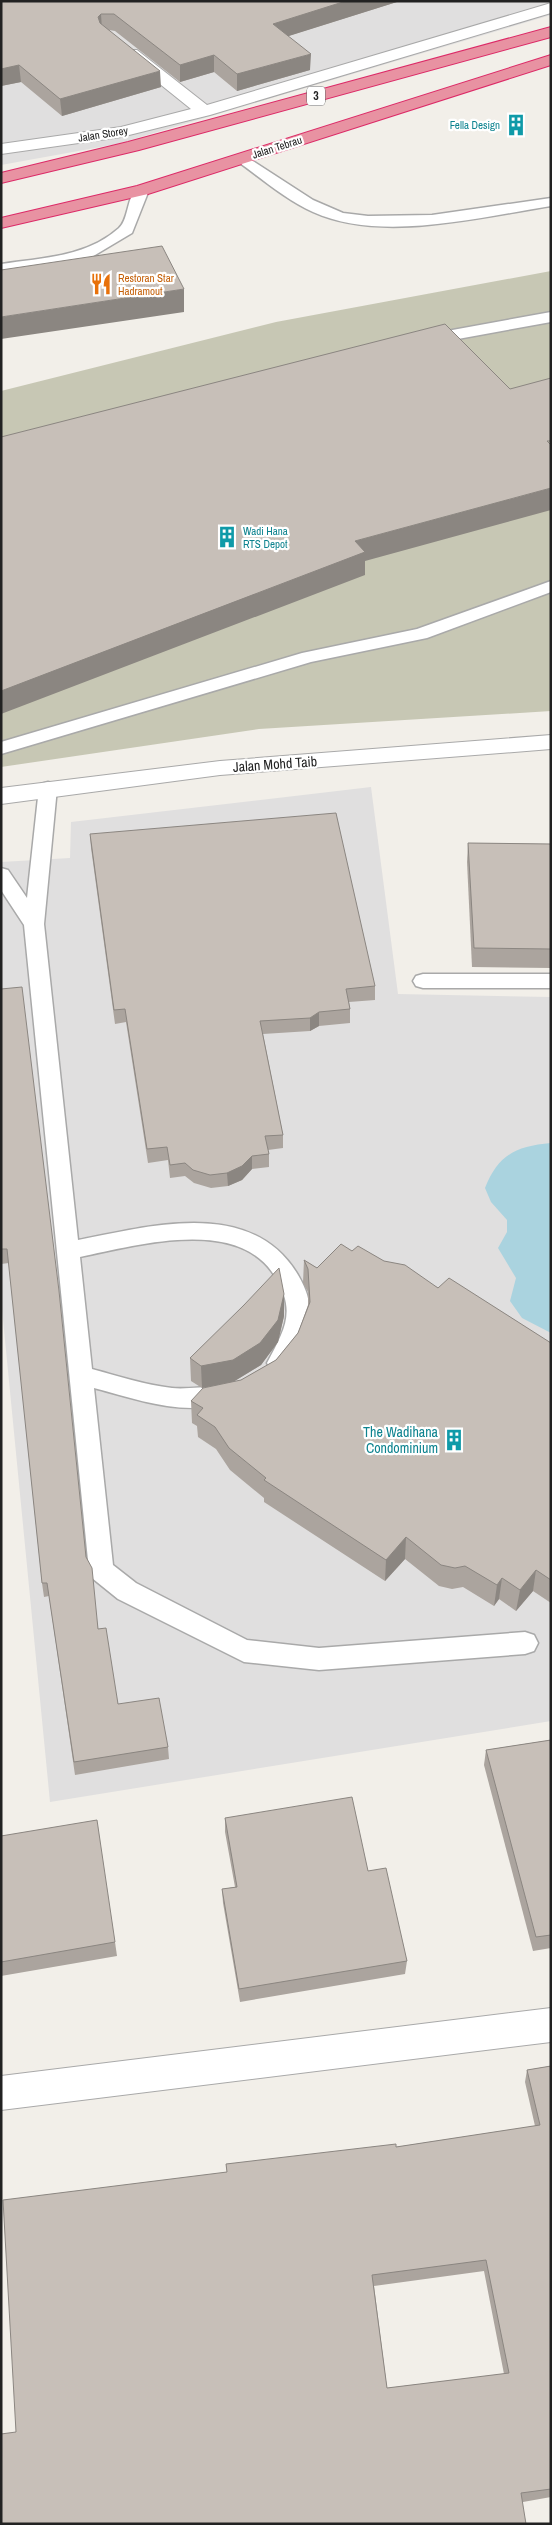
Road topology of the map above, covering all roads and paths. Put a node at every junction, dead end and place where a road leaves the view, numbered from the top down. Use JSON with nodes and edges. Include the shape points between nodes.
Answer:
{"nodes":[{"id":1,"x":551,"y":8,"type":"edge"},
{"id":2,"x":551,"y":32,"type":"edge"},
{"id":3,"x":115,"y":40,"type":"edge"},
{"id":4,"x":499,"y":46,"type":"junction"},
{"id":5,"x":551,"y":60,"type":"edge"},
{"id":6,"x":529,"y":67,"type":"junction"},
{"id":7,"x":204,"y":111,"type":"junction"},
{"id":8,"x":1,"y":149,"type":"edge"},
{"id":9,"x":242,"y":158,"type":"junction"},
{"id":10,"x":1,"y":178,"type":"edge"},
{"id":11,"x":142,"y":190,"type":"junction"},
{"id":12,"x":551,"y":202,"type":"edge"},
{"id":13,"x":1,"y":224,"type":"edge"},
{"id":14,"x":1,"y":269,"type":"edge"},
{"id":15,"x":551,"y":316,"type":"edge"},
{"id":16,"x":413,"y":343,"type":"edge"},
{"id":17,"x":551,"y":586,"type":"edge"},
{"id":18,"x":551,"y":742,"type":"edge"},
{"id":19,"x":1,"y":748,"type":"edge"},
{"id":20,"x":48,"y":788,"type":"junction"},
{"id":21,"x":1,"y":796,"type":"edge"},
{"id":22,"x":1,"y":874,"type":"edge"},
{"id":23,"x":34,"y":924,"type":"junction"},
{"id":24,"x":423,"y":981,"type":"dead end"},
{"id":25,"x":551,"y":981,"type":"edge"},
{"id":26,"x":68,"y":1251,"type":"junction"},
{"id":27,"x":80,"y":1375,"type":"junction"},
{"id":28,"x":525,"y":1643,"type":"dead end"},
{"id":29,"x":551,"y":2025,"type":"edge"},
{"id":30,"x":1,"y":2093,"type":"edge"}],
"edges":[{"from":1,"to":7,"type":"street"},
{"from":2,"to":4,"type":"highway","number":"3"},
{"from":3,"to":7,"type":"street"},
{"from":4,"to":6,"type":"highway","via":[[530,51],[536,56]]},
{"from":4,"to":10,"type":"highway","number":"3","via":[[133,146]]},
{"from":5,"to":6,"type":"highway","name":"Jalan Tebrau"},
{"from":6,"to":9,"type":"highway","name":"Jalan Tebrau"},
{"from":7,"to":8,"type":"street","name":"Jalan Storey","via":[[121,132]]},
{"from":9,"to":11,"type":"highway","name":"Jalan Tebrau"},
{"from":9,"to":12,"type":"lane","via":[[318,210],[360,222],[388,222]]},
{"from":11,"to":13,"type":"highway","name":"Jalan Tebrau"},
{"from":11,"to":14,"type":"lane","via":[[127,230],[85,255]]},
{"from":15,"to":16,"type":"lane"},
{"from":17,"to":19,"type":"lane","via":[[422,634],[308,658]]},
{"from":18,"to":20,"type":"street","name":"Jalan Mohd Taib","via":[[220,768]]},
{"from":20,"to":21,"type":"street","name":"Jalan Mohd Taib"},
{"from":20,"to":23,"type":"lane"},
{"from":22,"to":23,"type":"lane"},
{"from":23,"to":26,"type":"lane"},
{"from":24,"to":25,"type":"lane"},
{"from":26,"to":27,"type":"lane"},
{"from":26,"to":27,"type":"lane","via":[[182,1230],[216,1231],[249,1242],[276,1260],[294,1285],[300,1314],[293,1343],[274,1369],[252,1384],[209,1399],[171,1399]]},
{"from":27,"to":28,"type":"lane","via":[[101,1570],[127,1591],[244,1651],[319,1659]]},
{"from":29,"to":30,"type":"street"}]}
